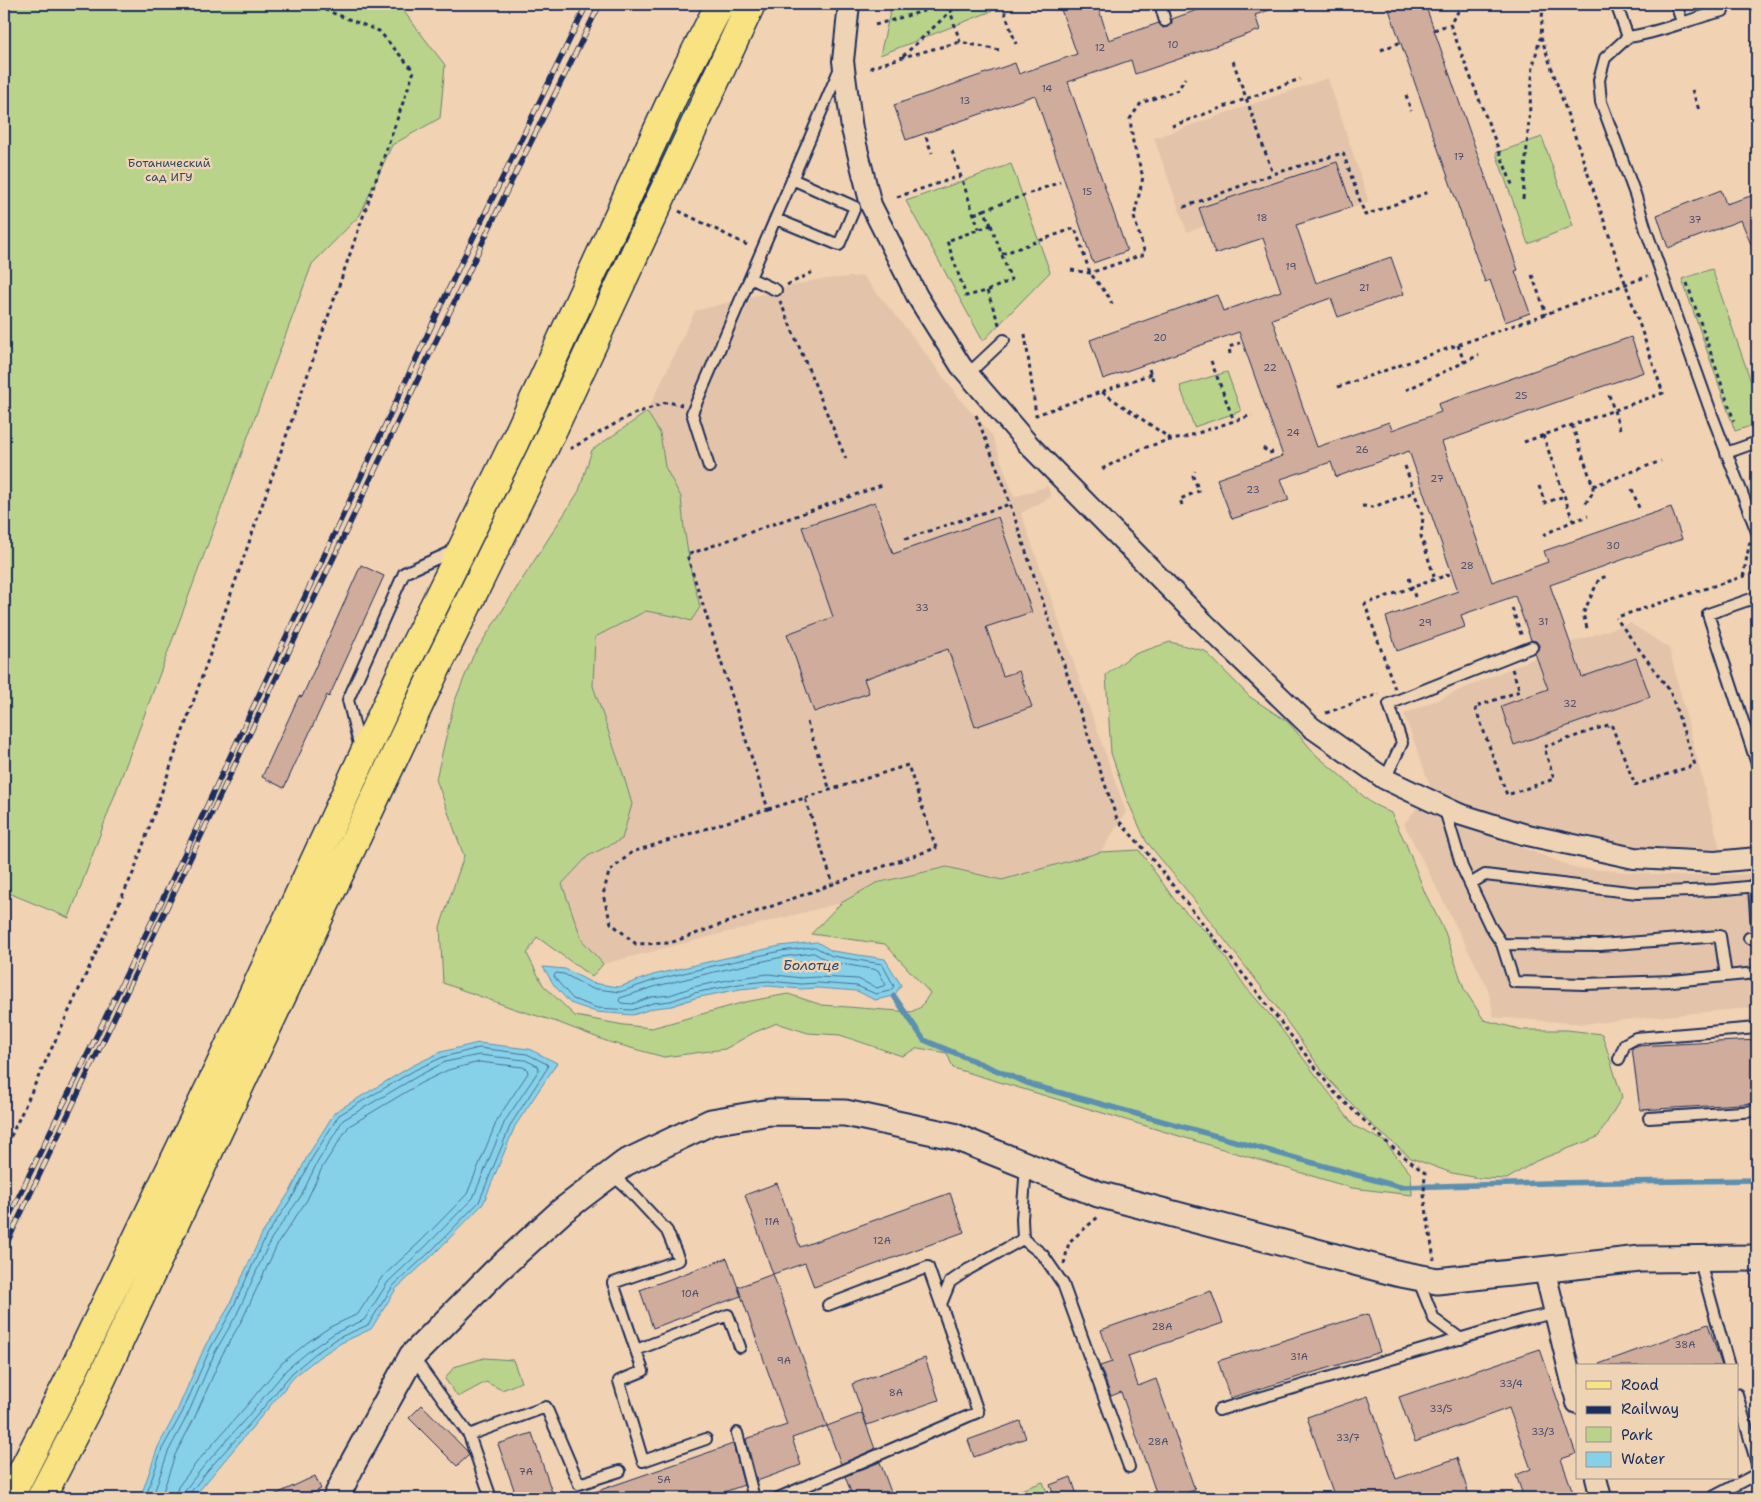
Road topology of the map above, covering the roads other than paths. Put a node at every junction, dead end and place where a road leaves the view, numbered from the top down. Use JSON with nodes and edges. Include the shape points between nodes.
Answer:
{"nodes":[{"id":1,"x":720,"y":4,"type":"edge"},
{"id":2,"x":751,"y":4,"type":"edge"},
{"id":3,"x":849,"y":4,"type":"edge"},
{"id":4,"x":1160,"y":4,"type":"edge"},
{"id":5,"x":1616,"y":4,"type":"edge"},
{"id":6,"x":1676,"y":4,"type":"edge"},
{"id":7,"x":1723,"y":11,"type":"dead end"},
{"id":8,"x":1165,"y":21,"type":"dead end"},
{"id":9,"x":1682,"y":22,"type":"junction"},
{"id":10,"x":1628,"y":37,"type":"junction"},
{"id":11,"x":843,"y":60,"type":"junction"},
{"id":12,"x":792,"y":179,"type":"junction"},
{"id":13,"x":776,"y":219,"type":"junction"},
{"id":14,"x":750,"y":278,"type":"junction"},
{"id":15,"x":776,"y":290,"type":"road end"},
{"id":16,"x":1004,"y":340,"type":"dead end"},
{"id":17,"x":968,"y":374,"type":"junction"},
{"id":18,"x":1757,"y":442,"type":"edge"},
{"id":19,"x":1726,"y":452,"type":"junction"},
{"id":20,"x":709,"y":467,"type":"dead end"},
{"id":21,"x":1757,"y":530,"type":"edge"},
{"id":22,"x":463,"y":547,"type":"junction"},
{"id":23,"x":1757,"y":597,"type":"edge"},
{"id":24,"x":1529,"y":648,"type":"road end"},
{"id":25,"x":362,"y":758,"type":"junction"},
{"id":26,"x":1757,"y":764,"type":"edge"},
{"id":27,"x":1385,"y":779,"type":"junction"},
{"id":28,"x":1443,"y":806,"type":"junction"},
{"id":29,"x":1757,"y":858,"type":"edge"},
{"id":30,"x":1470,"y":884,"type":"junction"},
{"id":31,"x":1756,"y":887,"type":"edge"},
{"id":32,"x":1757,"y":929,"type":"edge"},
{"id":33,"x":1502,"y":944,"type":"junction"},
{"id":34,"x":1757,"y":974,"type":"edge"},
{"id":35,"x":1726,"y":976,"type":"junction"},
{"id":36,"x":1757,"y":1028,"type":"edge"},
{"id":37,"x":1619,"y":1059,"type":"dead end"},
{"id":38,"x":1757,"y":1111,"type":"edge"},
{"id":39,"x":1649,"y":1118,"type":"dead end"},
{"id":40,"x":1026,"y":1166,"type":"junction"},
{"id":41,"x":610,"y":1174,"type":"junction"},
{"id":42,"x":1023,"y":1239,"type":"junction"},
{"id":43,"x":1699,"y":1258,"type":"junction"},
{"id":44,"x":1757,"y":1258,"type":"edge"},
{"id":45,"x":1544,"y":1268,"type":"junction"},
{"id":46,"x":1426,"y":1272,"type":"junction"},
{"id":47,"x":941,"y":1304,"type":"junction"},
{"id":48,"x":828,"y":1305,"type":"dead end"},
{"id":49,"x":1555,"y":1313,"type":"junction"},
{"id":50,"x":1460,"y":1339,"type":"junction"},
{"id":51,"x":740,"y":1348,"type":"dead end"},
{"id":52,"x":636,"y":1350,"type":"junction"},
{"id":53,"x":412,"y":1356,"type":"junction"},
{"id":54,"x":1728,"y":1364,"type":"edge"},
{"id":55,"x":1738,"y":1398,"type":"edge"},
{"id":56,"x":1576,"y":1399,"type":"edge"},
{"id":57,"x":1219,"y":1410,"type":"dead end"},
{"id":58,"x":736,"y":1433,"type":"dead end"},
{"id":59,"x":469,"y":1435,"type":"junction"},
{"id":60,"x":706,"y":1439,"type":"dead end"},
{"id":61,"x":1757,"y":1464,"type":"edge"},
{"id":62,"x":1129,"y":1467,"type":"dead end"},
{"id":63,"x":620,"y":1471,"type":"dead end"},
{"id":64,"x":1757,"y":1474,"type":"edge"},
{"id":65,"x":1596,"y":1480,"type":"edge"},
{"id":66,"x":9,"y":1498,"type":"edge"},
{"id":67,"x":41,"y":1498,"type":"edge"},
{"id":68,"x":336,"y":1498,"type":"edge"},
{"id":69,"x":491,"y":1498,"type":"edge"},
{"id":70,"x":754,"y":1498,"type":"edge"},
{"id":71,"x":778,"y":1498,"type":"edge"},
{"id":72,"x":1601,"y":1498,"type":"edge"},
{"id":73,"x":1711,"y":1498,"type":"edge"}],
"edges":[{"from":1,"to":22,"type":"main road","via":[[678,86]]},
{"from":2,"to":67,"type":"main road","via":[[541,455],[433,675],[97,1388]]},
{"from":3,"to":11,"type":"street"},
{"from":4,"to":8,"type":"lane"},
{"from":5,"to":10,"type":"lane"},
{"from":6,"to":9,"type":"lane"},
{"from":7,"to":9,"type":"lane"},
{"from":9,"to":10,"type":"lane"},
{"from":10,"to":19,"type":"lane","via":[[1605,58],[1599,80],[1601,102]]},
{"from":11,"to":12,"type":"lane"},
{"from":11,"to":17,"type":"street","via":[[852,129],[870,205],[917,296]]},
{"from":12,"to":13,"type":"lane"},
{"from":12,"to":13,"type":"lane","via":[[854,207],[851,215],[838,245]]},
{"from":13,"to":14,"type":"lane"},
{"from":14,"to":15,"type":"lane"},
{"from":14,"to":20,"type":"lane","via":[[692,413]]},
{"from":16,"to":17,"type":"lane"},
{"from":17,"to":27,"type":"street","via":[[1029,445],[1311,727]]},
{"from":18,"to":19,"type":"lane"},
{"from":19,"to":21,"type":"lane"},
{"from":22,"to":25,"type":"main road"},
{"from":22,"to":25,"type":"lane","via":[[404,573],[348,700]]},
{"from":23,"to":26,"type":"lane","via":[[1708,614]]},
{"from":24,"to":27,"type":"lane","via":[[1389,704],[1402,743]]},
{"from":25,"to":66,"type":"main road","via":[[219,1068]]},
{"from":27,"to":28,"type":"street"},
{"from":28,"to":29,"type":"street","via":[[1523,834],[1634,858],[1715,862]]},
{"from":28,"to":30,"type":"lane"},
{"from":30,"to":31,"type":"lane","via":[[1484,875],[1637,893]]},
{"from":30,"to":33,"type":"lane"},
{"from":31,"to":32,"type":"lane"},
{"from":33,"to":35,"type":"lane","via":[[1514,982],[1584,984]]},
{"from":33,"to":35,"type":"lane","via":[[1600,945],[1720,936]]},
{"from":34,"to":35,"type":"lane"},
{"from":36,"to":37,"type":"lane","via":[[1636,1038],[1625,1044]]},
{"from":38,"to":39,"type":"lane"},
{"from":40,"to":41,"type":"street","via":[[953,1136],[845,1113],[770,1112],[711,1122],[625,1163]]},
{"from":40,"to":42,"type":"lane"},
{"from":40,"to":46,"type":"street","via":[[1098,1194],[1396,1273]]},
{"from":41,"to":52,"type":"lane","via":[[667,1231],[679,1260],[613,1283]]},
{"from":41,"to":53,"type":"street","via":[[562,1211],[495,1272]]},
{"from":42,"to":47,"type":"lane","via":[[950,1282]]},
{"from":42,"to":62,"type":"lane","via":[[1043,1255],[1060,1279]]},
{"from":43,"to":44,"type":"street"},
{"from":43,"to":45,"type":"street","via":[[1640,1258]]},
{"from":43,"to":54,"type":"lane"},
{"from":45,"to":46,"type":"street","via":[[1437,1281]]},
{"from":45,"to":49,"type":"street"},
{"from":46,"to":50,"type":"lane","via":[[1434,1319]]},
{"from":47,"to":48,"type":"lane","via":[[928,1267]]},
{"from":47,"to":71,"type":"lane","via":[[978,1412]]},
{"from":49,"to":50,"type":"lane"},
{"from":49,"to":56,"type":"street"},
{"from":50,"to":57,"type":"lane"},
{"from":51,"to":52,"type":"lane","via":[[728,1315]]},
{"from":52,"to":60,"type":"lane","via":[[643,1371],[619,1381],[643,1461]]},
{"from":53,"to":59,"type":"lane"},
{"from":53,"to":68,"type":"street"},
{"from":55,"to":61,"type":"lane"},
{"from":58,"to":70,"type":"lane"},
{"from":59,"to":63,"type":"lane","via":[[546,1407],[579,1484]]},
{"from":59,"to":69,"type":"lane"},
{"from":64,"to":73,"type":"lane"},
{"from":65,"to":72,"type":"street"}]}
